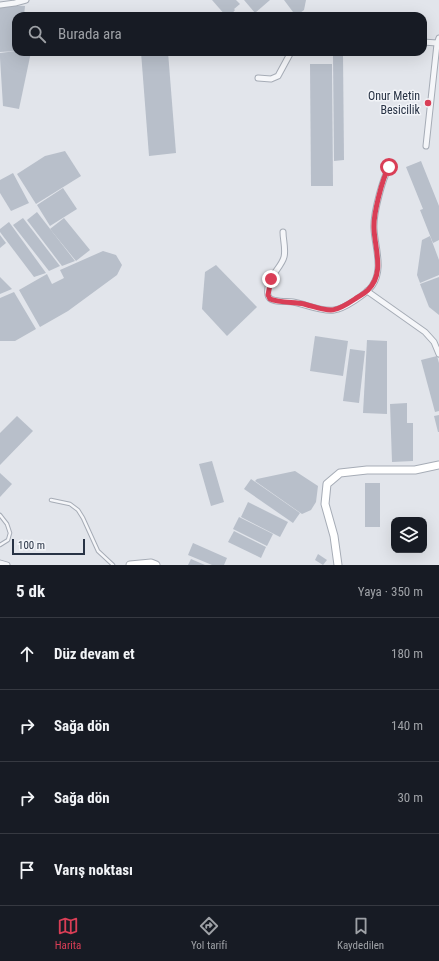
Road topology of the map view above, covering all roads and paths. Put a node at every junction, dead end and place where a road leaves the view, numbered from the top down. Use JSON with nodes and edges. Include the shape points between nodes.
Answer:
{"nodes":[{"id":1,"x":26,"y":0,"type":"edge"},
{"id":2,"x":0,"y":4,"type":"edge"},
{"id":3,"x":438,"y":40,"type":"edge"},
{"id":4,"x":427,"y":41,"type":"edge"},
{"id":5,"x":289,"y":56,"type":"edge"},
{"id":6,"x":258,"y":78,"type":"dead end"},
{"id":7,"x":426,"y":146,"type":"dead end"},
{"id":8,"x":393,"y":163,"type":"dead end"},
{"id":9,"x":282,"y":232,"type":"dead end"},
{"id":10,"x":367,"y":291,"type":"junction"},
{"id":11,"x":439,"y":354,"type":"edge"},
{"id":12,"x":439,"y":464,"type":"edge"},
{"id":13,"x":51,"y":500,"type":"dead end"},
{"id":14,"x":0,"y":515,"type":"edge"},
{"id":15,"x":0,"y":545,"type":"edge"},
{"id":16,"x":0,"y":563,"type":"edge"},
{"id":17,"x":7,"y":565,"type":"edge"},
{"id":18,"x":113,"y":565,"type":"edge"},
{"id":19,"x":130,"y":565,"type":"edge"},
{"id":20,"x":156,"y":565,"type":"edge"},
{"id":21,"x":338,"y":565,"type":"edge"}],
"edges":[{"from":1,"to":2,"type":"street"},
{"from":3,"to":4,"type":"street"},
{"from":3,"to":7,"type":"street"},
{"from":5,"to":6,"type":"street","via":[[278,76],[271,79]]},
{"from":8,"to":10,"type":"street","via":[[386,171],[376,212],[374,228],[378,273]]},
{"from":9,"to":10,"type":"street","via":[[285,254],[270,282],[270,299],[330,311],[344,307]]},
{"from":10,"to":11,"type":"street","via":[[425,332],[434,342]]},
{"from":12,"to":21,"type":"main road","via":[[415,470],[340,473],[327,484],[325,504],[334,536]]},
{"from":13,"to":18,"type":"lane","via":[[76,508],[98,551]]},
{"from":14,"to":15,"type":"lane","via":[[10,533],[8,540]]},
{"from":16,"to":17,"type":"street"},
{"from":19,"to":20,"type":"main road"}]}
